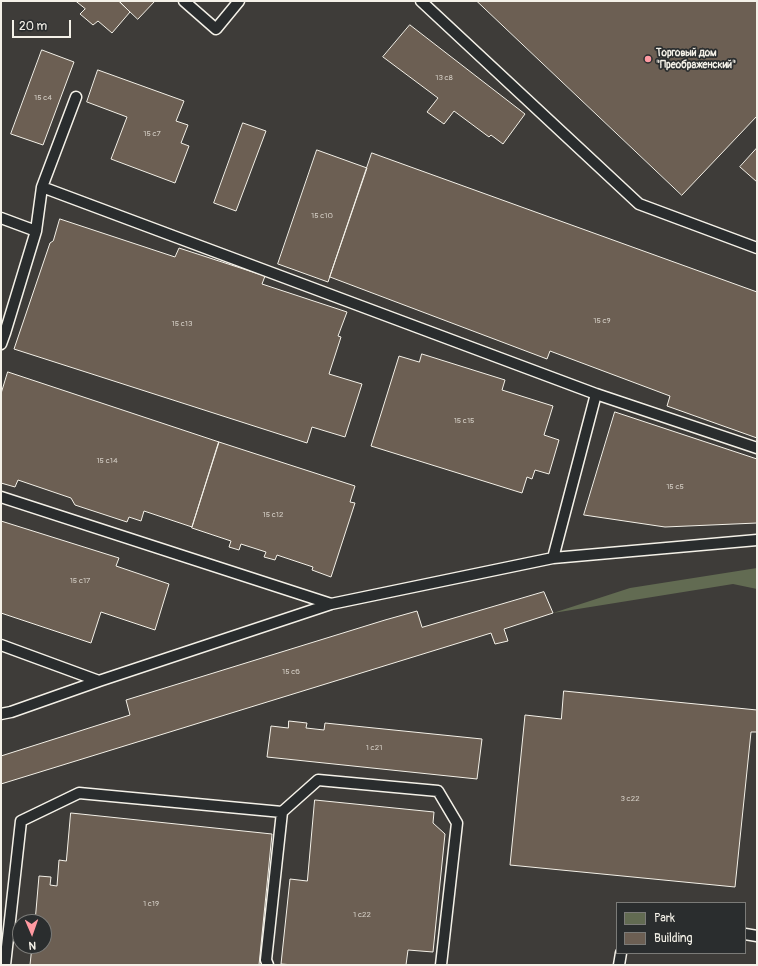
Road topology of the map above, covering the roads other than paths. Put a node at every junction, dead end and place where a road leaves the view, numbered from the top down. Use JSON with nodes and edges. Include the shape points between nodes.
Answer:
{"nodes":[{"id":1,"x":184,"y":1,"type":"edge"},
{"id":2,"x":239,"y":1,"type":"edge"},
{"id":3,"x":420,"y":1,"type":"edge"},
{"id":4,"x":76,"y":97,"type":"dead end"},
{"id":5,"x":42,"y":187,"type":"junction"},
{"id":6,"x":1,"y":218,"type":"edge"},
{"id":7,"x":36,"y":231,"type":"junction"},
{"id":8,"x":757,"y":248,"type":"edge"},
{"id":9,"x":3,"y":332,"type":"edge"},
{"id":10,"x":1,"y":344,"type":"edge"},
{"id":11,"x":596,"y":394,"type":"junction"},
{"id":12,"x":757,"y":448,"type":"edge"},
{"id":13,"x":1,"y":497,"type":"edge"},
{"id":14,"x":757,"y":540,"type":"edge"},
{"id":15,"x":553,"y":558,"type":"junction"},
{"id":16,"x":331,"y":604,"type":"junction"},
{"id":17,"x":1,"y":645,"type":"edge"},
{"id":18,"x":99,"y":681,"type":"junction"},
{"id":19,"x":1,"y":714,"type":"edge"},
{"id":20,"x":282,"y":812,"type":"junction"},
{"id":21,"x":746,"y":934,"type":"edge"},
{"id":22,"x":757,"y":936,"type":"edge"},
{"id":23,"x":621,"y":954,"type":"edge"},
{"id":24,"x":5,"y":965,"type":"edge"},
{"id":25,"x":268,"y":965,"type":"edge"},
{"id":26,"x":441,"y":965,"type":"edge"},
{"id":27,"x":619,"y":965,"type":"edge"}],
"edges":[{"from":1,"to":2,"type":"lane","via":[[216,29]]},
{"from":3,"to":8,"type":"lane","via":[[639,204]]},
{"from":4,"to":5,"type":"lane"},
{"from":5,"to":7,"type":"lane"},
{"from":5,"to":11,"type":"lane"},
{"from":6,"to":7,"type":"lane"},
{"from":7,"to":9,"type":"lane"},
{"from":9,"to":10,"type":"lane"},
{"from":11,"to":12,"type":"lane"},
{"from":11,"to":15,"type":"lane"},
{"from":13,"to":16,"type":"lane"},
{"from":14,"to":15,"type":"lane"},
{"from":15,"to":16,"type":"lane"},
{"from":16,"to":18,"type":"lane"},
{"from":17,"to":18,"type":"lane"},
{"from":18,"to":19,"type":"lane"},
{"from":20,"to":24,"type":"lane","via":[[79,793],[21,821]]},
{"from":20,"to":25,"type":"lane","via":[[266,960]]},
{"from":20,"to":26,"type":"lane","via":[[318,780],[438,791],[458,823]]},
{"from":21,"to":22,"type":"lane"},
{"from":23,"to":27,"type":"lane"}]}
